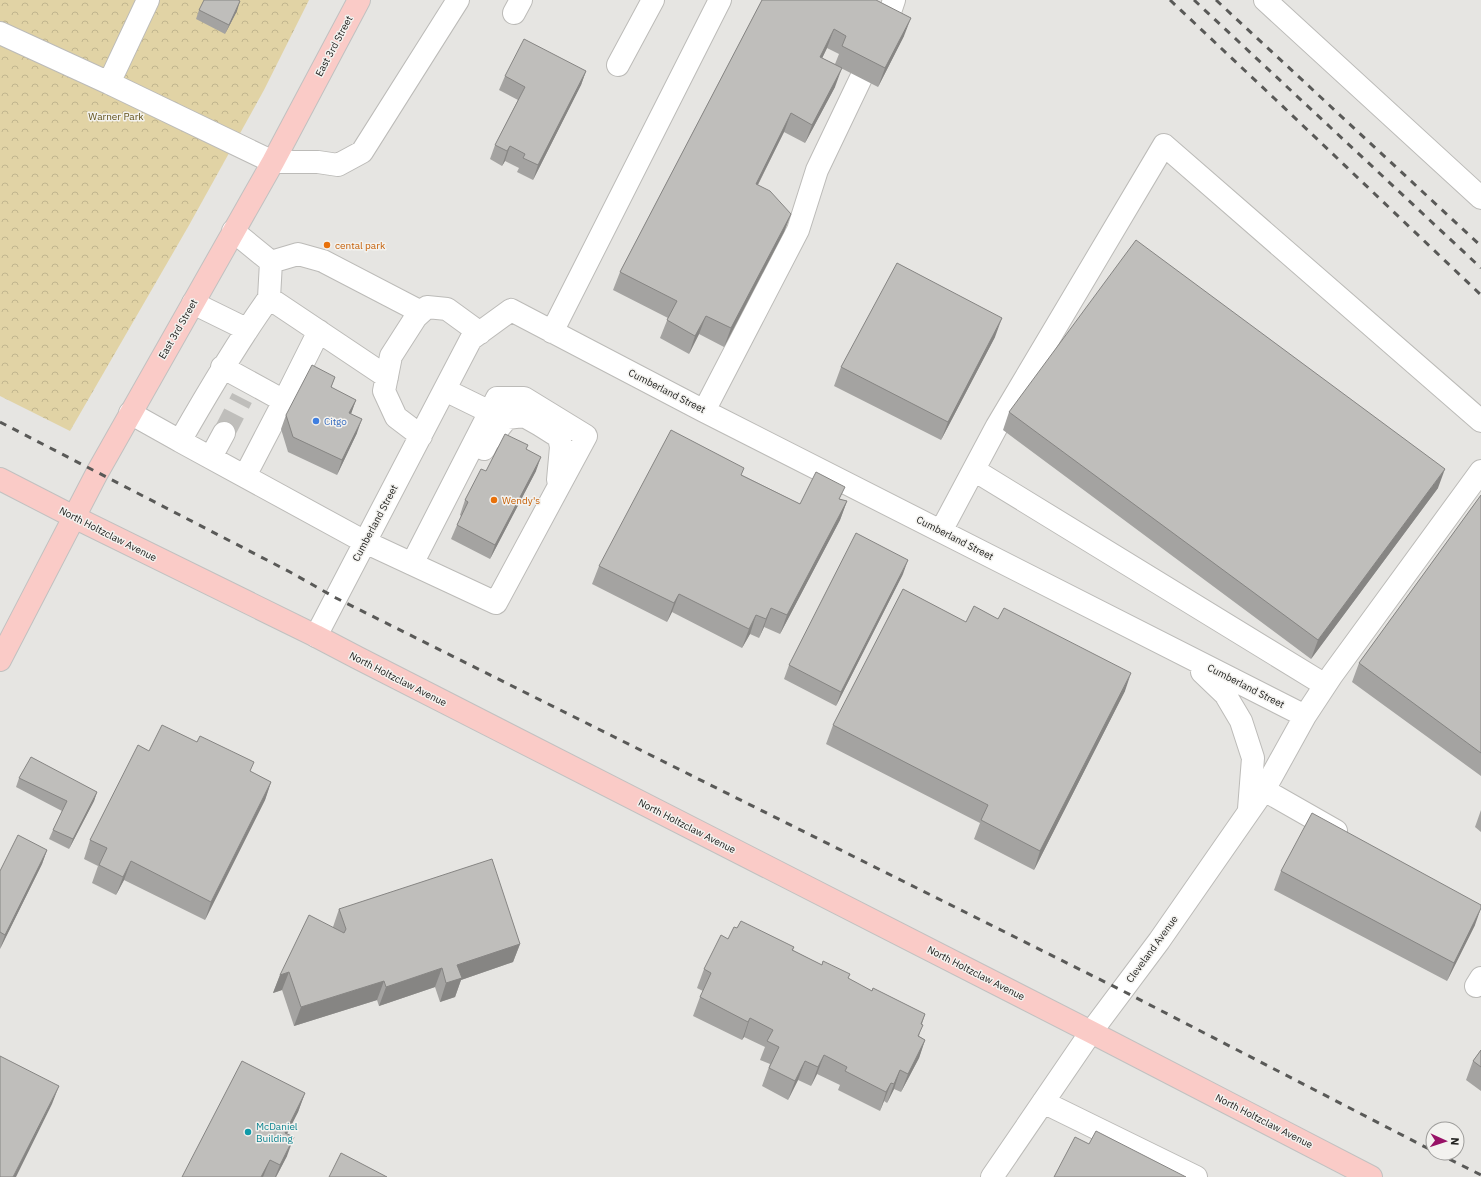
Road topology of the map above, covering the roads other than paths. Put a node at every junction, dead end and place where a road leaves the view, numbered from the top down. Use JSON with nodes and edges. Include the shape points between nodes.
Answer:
{"nodes":[{"id":1,"x":148,"y":0,"type":"edge"},
{"id":2,"x":359,"y":0,"type":"edge"},
{"id":3,"x":458,"y":0,"type":"edge"},
{"id":4,"x":653,"y":0,"type":"edge"},
{"id":5,"x":720,"y":0,"type":"edge"},
{"id":6,"x":894,"y":0,"type":"edge"},
{"id":7,"x":1265,"y":0,"type":"edge"},
{"id":8,"x":885,"y":26,"type":"edge"},
{"id":9,"x":0,"y":33,"type":"edge"},
{"id":10,"x":618,"y":65,"type":"dead end"},
{"id":11,"x":861,"y":78,"type":"edge"},
{"id":12,"x":109,"y":83,"type":"junction"},
{"id":13,"x":273,"y":162,"type":"junction"},
{"id":14,"x":1481,"y":198,"type":"edge"},
{"id":15,"x":233,"y":232,"type":"junction"},
{"id":16,"x":271,"y":262,"type":"junction"},
{"id":17,"x":269,"y":298,"type":"junction"},
{"id":18,"x":193,"y":303,"type":"junction"},
{"id":19,"x":421,"y":312,"type":"junction"},
{"id":20,"x":246,"y":329,"type":"junction"},
{"id":21,"x":319,"y":331,"type":"junction"},
{"id":22,"x":552,"y":332,"type":"junction"},
{"id":23,"x":480,"y":333,"type":"junction"},
{"id":24,"x":222,"y":367,"type":"junction"},
{"id":25,"x":387,"y":377,"type":"junction"},
{"id":26,"x":445,"y":390,"type":"junction"},
{"id":27,"x":284,"y":401,"type":"junction"},
{"id":28,"x":704,"y":410,"type":"junction"},
{"id":29,"x":490,"y":412,"type":"junction"},
{"id":30,"x":130,"y":413,"type":"junction"},
{"id":31,"x":1481,"y":421,"type":"edge"},
{"id":32,"x":224,"y":433,"type":"tunnel mouth"},
{"id":33,"x":421,"y":436,"type":"junction"},
{"id":34,"x":180,"y":441,"type":"junction"},
{"id":35,"x":211,"y":457,"type":"junction"},
{"id":36,"x":974,"y":470,"type":"junction"},
{"id":37,"x":1481,"y":471,"type":"edge"},
{"id":38,"x":245,"y":476,"type":"junction"},
{"id":39,"x":0,"y":479,"type":"edge"},
{"id":40,"x":557,"y":492,"type":"junction"},
{"id":41,"x":74,"y":517,"type":"junction"},
{"id":42,"x":941,"y":531,"type":"junction"},
{"id":43,"x":425,"y":539,"type":"junction"},
{"id":44,"x":365,"y":542,"type":"junction"},
{"id":45,"x":412,"y":564,"type":"junction"},
{"id":46,"x":316,"y":636,"type":"junction"},
{"id":47,"x":1165,"y":645,"type":"junction"},
{"id":48,"x":0,"y":660,"type":"edge"},
{"id":49,"x":1325,"y":685,"type":"junction"},
{"id":50,"x":1305,"y":716,"type":"junction"},
{"id":51,"x":1264,"y":790,"type":"junction"},
{"id":52,"x":1249,"y":811,"type":"junction"},
{"id":53,"x":1352,"y":840,"type":"edge"},
{"id":54,"x":1091,"y":1032,"type":"junction"},
{"id":55,"x":1043,"y":1102,"type":"junction"},
{"id":56,"x":992,"y":1177,"type":"edge"},
{"id":57,"x":1196,"y":1177,"type":"edge"},
{"id":58,"x":1371,"y":1177,"type":"edge"}],
"edges":[{"from":1,"to":12,"type":"street"},
{"from":2,"to":13,"type":"main road","name":"East 3rd Street"},
{"from":3,"to":13,"type":"street","via":[[362,152],[338,165],[318,162]]},
{"from":4,"to":10,"type":"street"},
{"from":5,"to":22,"type":"street"},
{"from":6,"to":8,"type":"street"},
{"from":7,"to":14,"type":"street"},
{"from":9,"to":12,"type":"street"},
{"from":11,"to":28,"type":"street","via":[[817,170],[798,230]]},
{"from":12,"to":13,"type":"street"},
{"from":13,"to":15,"type":"main road","name":"East 3rd Street"},
{"from":15,"to":16,"type":"street"},
{"from":15,"to":18,"type":"main road","name":"East 3rd Street"},
{"from":16,"to":17,"type":"street"},
{"from":16,"to":19,"type":"street","via":[[298,254],[310,256]]},
{"from":17,"to":20,"type":"street"},
{"from":17,"to":21,"type":"street"},
{"from":18,"to":20,"type":"street"},
{"from":18,"to":30,"type":"main road","name":"East 3rd Street"},
{"from":19,"to":23,"type":"street","via":[[427,307],[447,309]]},
{"from":19,"to":25,"type":"street","via":[[391,356]]},
{"from":20,"to":24,"type":"street"},
{"from":21,"to":25,"type":"street"},
{"from":21,"to":27,"type":"street"},
{"from":22,"to":23,"type":"street","name":"Cumberland Street","via":[[511,310]]},
{"from":22,"to":28,"type":"street","name":"Cumberland Street"},
{"from":23,"to":26,"type":"street","name":"Cumberland Street","via":[[471,339]]},
{"from":24,"to":27,"type":"street","via":[[246,391]]},
{"from":24,"to":34,"type":"street"},
{"from":25,"to":33,"type":"street","via":[[384,391],[396,417]]},
{"from":26,"to":29,"type":"street"},
{"from":26,"to":33,"type":"street","name":"Cumberland Street"},
{"from":27,"to":38,"type":"street"},
{"from":28,"to":42,"type":"street","name":"Cumberland Street"},
{"from":29,"to":40,"type":"street","via":[[497,398],[524,398],[586,436]]},
{"from":29,"to":43,"type":"street"},
{"from":30,"to":34,"type":"street"},
{"from":30,"to":41,"type":"main road","name":"East 3rd Street"},
{"from":31,"to":36,"type":"street","via":[[1164,145],[1001,419]]},
{"from":32,"to":35,"type":"street"},
{"from":33,"to":44,"type":"street","name":"Cumberland Street"},
{"from":34,"to":35,"type":"street"},
{"from":35,"to":38,"type":"street"},
{"from":36,"to":42,"type":"street"},
{"from":36,"to":49,"type":"street"},
{"from":37,"to":49,"type":"street","name":"Cleveland Avenue"},
{"from":38,"to":44,"type":"street"},
{"from":39,"to":41,"type":"main road","name":"North Holtzclaw Avenue"},
{"from":40,"to":43,"type":"street","via":[[561,447],[558,437],[524,416],[507,418],[487,443],[449,522]]},
{"from":40,"to":45,"type":"street","via":[[496,603]]},
{"from":41,"to":46,"type":"main road","name":"North Holtzclaw Avenue"},
{"from":41,"to":48,"type":"main road","name":"East 3rd Street"},
{"from":42,"to":47,"type":"street","name":"Cumberland Street"},
{"from":43,"to":45,"type":"street"},
{"from":44,"to":45,"type":"street"},
{"from":44,"to":46,"type":"street","name":"Cumberland Street"},
{"from":46,"to":54,"type":"main road","name":"North Holtzclaw Avenue"},
{"from":47,"to":50,"type":"street","name":"Cumberland Street"},
{"from":47,"to":52,"type":"street","name":"Cumberland Street","via":[[1197,667],[1225,694],[1241,720],[1253,758]]},
{"from":49,"to":50,"type":"street","name":"Cleveland Avenue"},
{"from":50,"to":51,"type":"street","name":"Cleveland Avenue"},
{"from":51,"to":52,"type":"street","name":"Cleveland Avenue"},
{"from":51,"to":53,"type":"street"},
{"from":52,"to":54,"type":"street","name":"Cleveland Avenue"},
{"from":54,"to":55,"type":"street","name":"Cleveland Avenue"},
{"from":54,"to":58,"type":"main road","name":"North Holtzclaw Avenue"},
{"from":55,"to":56,"type":"street","name":"Cleveland Avenue"},
{"from":55,"to":57,"type":"street"}]}
